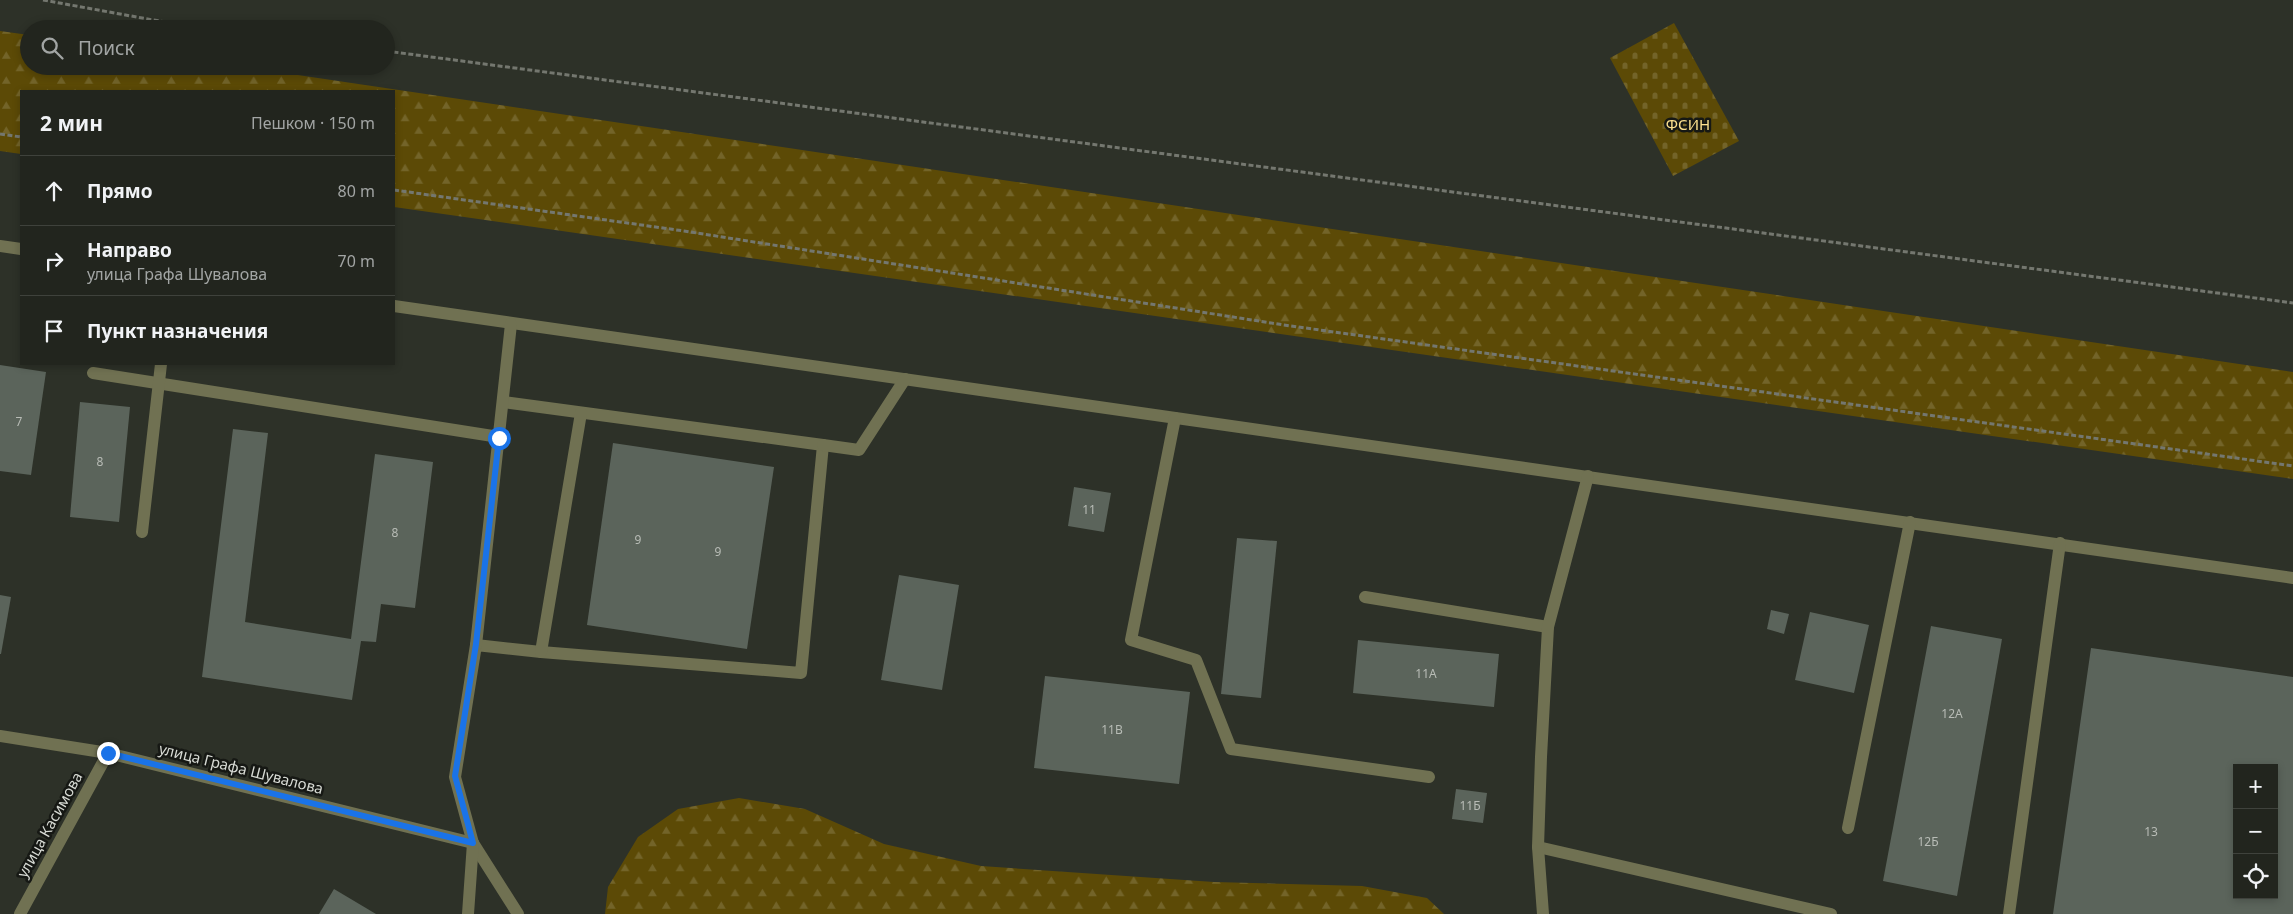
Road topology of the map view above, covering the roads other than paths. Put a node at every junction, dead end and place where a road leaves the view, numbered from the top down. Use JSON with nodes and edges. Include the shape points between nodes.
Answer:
{"nodes":[{"id":1,"x":0,"y":246,"type":"edge"},
{"id":2,"x":20,"y":249,"type":"edge"},
{"id":3,"x":395,"y":306,"type":"edge"},
{"id":4,"x":511,"y":324,"type":"junction"},
{"id":5,"x":161,"y":365,"type":"edge"},
{"id":6,"x":93,"y":373,"type":"dead end"},
{"id":7,"x":905,"y":379,"type":"junction"},
{"id":8,"x":160,"y":384,"type":"junction"},
{"id":9,"x":503,"y":402,"type":"junction"},
{"id":10,"x":581,"y":413,"type":"junction"},
{"id":11,"x":1175,"y":418,"type":"junction"},
{"id":12,"x":499,"y":438,"type":"junction"},
{"id":13,"x":823,"y":445,"type":"junction"},
{"id":14,"x":1588,"y":476,"type":"junction"},
{"id":15,"x":1910,"y":522,"type":"junction"},
{"id":16,"x":142,"y":532,"type":"dead end"},
{"id":17,"x":2060,"y":543,"type":"junction"},
{"id":18,"x":2293,"y":578,"type":"edge"},
{"id":19,"x":1365,"y":597,"type":"dead end"},
{"id":20,"x":1548,"y":627,"type":"junction"},
{"id":21,"x":476,"y":644,"type":"junction"},
{"id":22,"x":541,"y":652,"type":"junction"},
{"id":23,"x":0,"y":736,"type":"edge"},
{"id":24,"x":108,"y":753,"type":"junction"},
{"id":25,"x":1429,"y":777,"type":"dead end"},
{"id":26,"x":1848,"y":828,"type":"dead end"},
{"id":27,"x":473,"y":843,"type":"junction"},
{"id":28,"x":1538,"y":847,"type":"junction"},
{"id":29,"x":20,"y":914,"type":"edge"},
{"id":30,"x":468,"y":914,"type":"edge"},
{"id":31,"x":518,"y":914,"type":"edge"},
{"id":32,"x":1543,"y":914,"type":"edge"},
{"id":33,"x":1831,"y":914,"type":"edge"},
{"id":34,"x":2008,"y":914,"type":"edge"}],
"edges":[{"from":1,"to":2,"type":"street"},
{"from":3,"to":4,"type":"street"},
{"from":4,"to":7,"type":"street"},
{"from":4,"to":9,"type":"street"},
{"from":5,"to":8,"type":"street"},
{"from":6,"to":8,"type":"street"},
{"from":7,"to":11,"type":"street"},
{"from":7,"to":13,"type":"street","via":[[859,450]]},
{"from":8,"to":12,"type":"street"},
{"from":8,"to":16,"type":"street"},
{"from":9,"to":10,"type":"street"},
{"from":9,"to":12,"type":"street"},
{"from":10,"to":13,"type":"street"},
{"from":10,"to":22,"type":"street"},
{"from":11,"to":14,"type":"street"},
{"from":11,"to":25,"type":"street","via":[[1131,640],[1196,660],[1231,749]]},
{"from":12,"to":21,"type":"street"},
{"from":13,"to":22,"type":"street","via":[[800,673]]},
{"from":14,"to":15,"type":"street"},
{"from":14,"to":20,"type":"street"},
{"from":15,"to":17,"type":"street"},
{"from":15,"to":26,"type":"street"},
{"from":17,"to":18,"type":"street"},
{"from":17,"to":34,"type":"street"},
{"from":19,"to":20,"type":"street"},
{"from":20,"to":28,"type":"street"},
{"from":21,"to":22,"type":"street"},
{"from":21,"to":27,"type":"street","via":[[455,776]]},
{"from":23,"to":24,"type":"street","name":"улица Графа Шувалова"},
{"from":24,"to":27,"type":"street","name":"улица Графа Шувалова"},
{"from":24,"to":29,"type":"street","name":"улица Касимова"},
{"from":27,"to":30,"type":"street"},
{"from":27,"to":31,"type":"street"},
{"from":28,"to":32,"type":"street"},
{"from":28,"to":33,"type":"street"}]}
